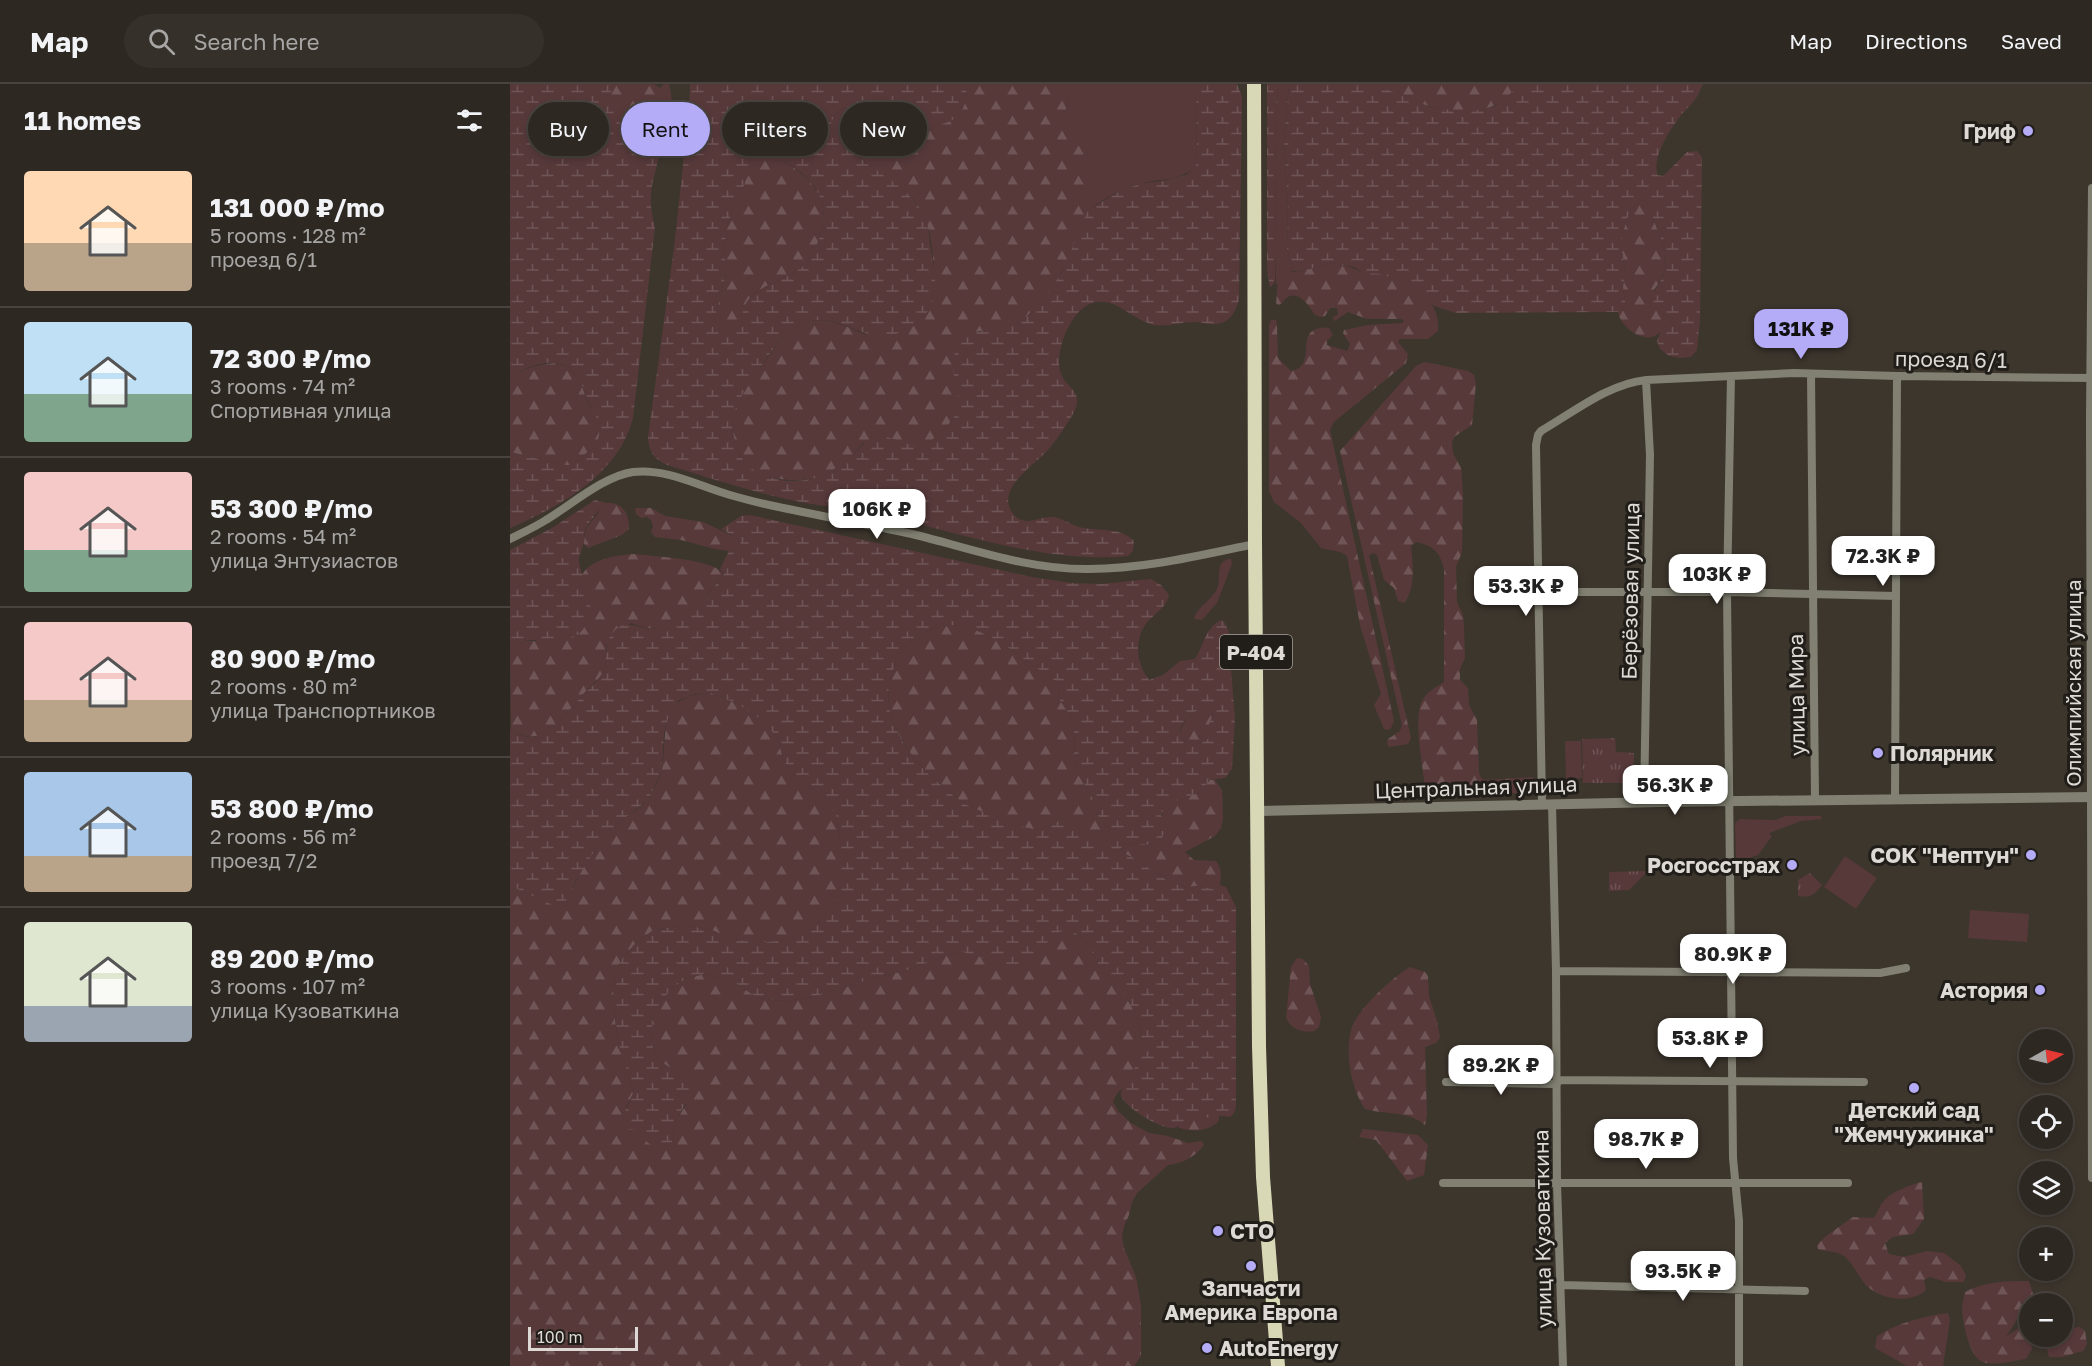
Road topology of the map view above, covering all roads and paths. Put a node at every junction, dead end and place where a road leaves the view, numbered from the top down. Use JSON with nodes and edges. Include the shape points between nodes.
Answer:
{"nodes":[{"id":1,"x":1254,"y":84,"type":"edge"},
{"id":2,"x":2092,"y":188,"type":"edge"},
{"id":3,"x":2091,"y":269,"type":"edge"},
{"id":4,"x":1811,"y":374,"type":"junction"},
{"id":5,"x":1731,"y":376,"type":"junction"},
{"id":6,"x":1898,"y":376,"type":"junction"},
{"id":7,"x":2090,"y":378,"type":"junction"},
{"id":8,"x":1646,"y":380,"type":"junction"},
{"id":9,"x":1538,"y":435,"type":"joint"},
{"id":10,"x":510,"y":539,"type":"edge"},
{"id":11,"x":1255,"y":544,"type":"junction"},
{"id":12,"x":1538,"y":592,"type":"junction"},
{"id":13,"x":1648,"y":592,"type":"junction"},
{"id":14,"x":1727,"y":592,"type":"junction"},
{"id":15,"x":1812,"y":593,"type":"junction"},
{"id":16,"x":1896,"y":596,"type":"junction"},
{"id":17,"x":2091,"y":797,"type":"edge"},
{"id":18,"x":1895,"y":798,"type":"junction"},
{"id":19,"x":1815,"y":800,"type":"junction"},
{"id":20,"x":1729,"y":801,"type":"junction"},
{"id":21,"x":1644,"y":802,"type":"junction"},
{"id":22,"x":1547,"y":804,"type":"junction"},
{"id":23,"x":1257,"y":811,"type":"junction"},
{"id":24,"x":1906,"y":968,"type":"dead end"},
{"id":25,"x":1556,"y":971,"type":"junction"},
{"id":26,"x":1731,"y":972,"type":"junction"},
{"id":27,"x":1446,"y":1082,"type":"dead end"},
{"id":28,"x":1557,"y":1082,"type":"junction"},
{"id":29,"x":1731,"y":1082,"type":"junction"},
{"id":30,"x":1864,"y":1082,"type":"dead end"},
{"id":31,"x":2092,"y":1178,"type":"edge"},
{"id":32,"x":1443,"y":1183,"type":"dead end"},
{"id":33,"x":1848,"y":1183,"type":"dead end"},
{"id":34,"x":1557,"y":1184,"type":"junction"},
{"id":35,"x":1735,"y":1184,"type":"junction"},
{"id":36,"x":1561,"y":1285,"type":"junction"},
{"id":37,"x":1740,"y":1290,"type":"junction"},
{"id":38,"x":1804,"y":1291,"type":"dead end"},
{"id":39,"x":1278,"y":1366,"type":"edge"},
{"id":40,"x":1563,"y":1366,"type":"edge"},
{"id":41,"x":1739,"y":1366,"type":"edge"}],
"edges":[{"from":1,"to":11,"type":"highway","number":"Р-404"},
{"from":2,"to":3,"type":"street","name":"Олимпийская улица"},
{"from":3,"to":7,"type":"street","name":"Олимпийская улица"},
{"from":4,"to":5,"type":"street","name":"проезд 6/1"},
{"from":4,"to":6,"type":"street","name":"проезд 6/1"},
{"from":4,"to":15,"type":"street","name":"улица Мира"},
{"from":5,"to":8,"type":"street","name":"проезд 6/1"},
{"from":5,"to":14,"type":"street"},
{"from":6,"to":7,"type":"street","name":"проезд 6/1"},
{"from":6,"to":16,"type":"street"},
{"from":7,"to":17,"type":"street","name":"Олимпийская улица"},
{"from":8,"to":9,"type":"street","name":"проезд 6/1","via":[[1609,391]]},
{"from":8,"to":13,"type":"street","name":"Берёзовая улица","via":[[1650,455]]},
{"from":9,"to":12,"type":"street","name":"улица Кузоваткина"},
{"from":10,"to":11,"type":"street","via":[[617,477],[647,471],[772,506],[1058,568],[1121,567]]},
{"from":11,"to":23,"type":"highway","number":"Р-404"},
{"from":12,"to":13,"type":"street"},
{"from":12,"to":22,"type":"street","name":"улица Кузоваткина"},
{"from":13,"to":14,"type":"street"},
{"from":13,"to":21,"type":"street","name":"Берёзовая улица"},
{"from":14,"to":15,"type":"street"},
{"from":14,"to":20,"type":"street"},
{"from":15,"to":16,"type":"street"},
{"from":15,"to":19,"type":"street","name":"улица Мира"},
{"from":16,"to":18,"type":"street"},
{"from":17,"to":18,"type":"street","name":"Центральная улица"},
{"from":17,"to":31,"type":"street","name":"Олимпийская улица"},
{"from":18,"to":19,"type":"street","name":"Центральная улица"},
{"from":19,"to":20,"type":"street","name":"Центральная улица"},
{"from":20,"to":21,"type":"street","name":"Центральная улица"},
{"from":20,"to":26,"type":"street"},
{"from":21,"to":22,"type":"street","name":"Центральная улица"},
{"from":22,"to":23,"type":"street","name":"Центральная улица"},
{"from":22,"to":25,"type":"street","name":"улица Кузоваткина"},
{"from":23,"to":39,"type":"highway","number":"Р-404","via":[[1263,1177]]},
{"from":24,"to":26,"type":"street","via":[[1880,973]]},
{"from":25,"to":26,"type":"street"},
{"from":25,"to":28,"type":"street","name":"улица Кузоваткина"},
{"from":26,"to":29,"type":"street"},
{"from":27,"to":28,"type":"street"},
{"from":28,"to":29,"type":"street"},
{"from":28,"to":34,"type":"street","name":"улица Кузоваткина"},
{"from":29,"to":30,"type":"street"},
{"from":29,"to":35,"type":"street"},
{"from":32,"to":34,"type":"street"},
{"from":33,"to":35,"type":"street"},
{"from":34,"to":35,"type":"street"},
{"from":34,"to":36,"type":"street","name":"улица Кузоваткина"},
{"from":35,"to":37,"type":"street","via":[[1740,1221]]},
{"from":36,"to":37,"type":"street"},
{"from":36,"to":40,"type":"street","name":"улица Кузоваткина"},
{"from":37,"to":38,"type":"street"},
{"from":37,"to":41,"type":"street"}]}
